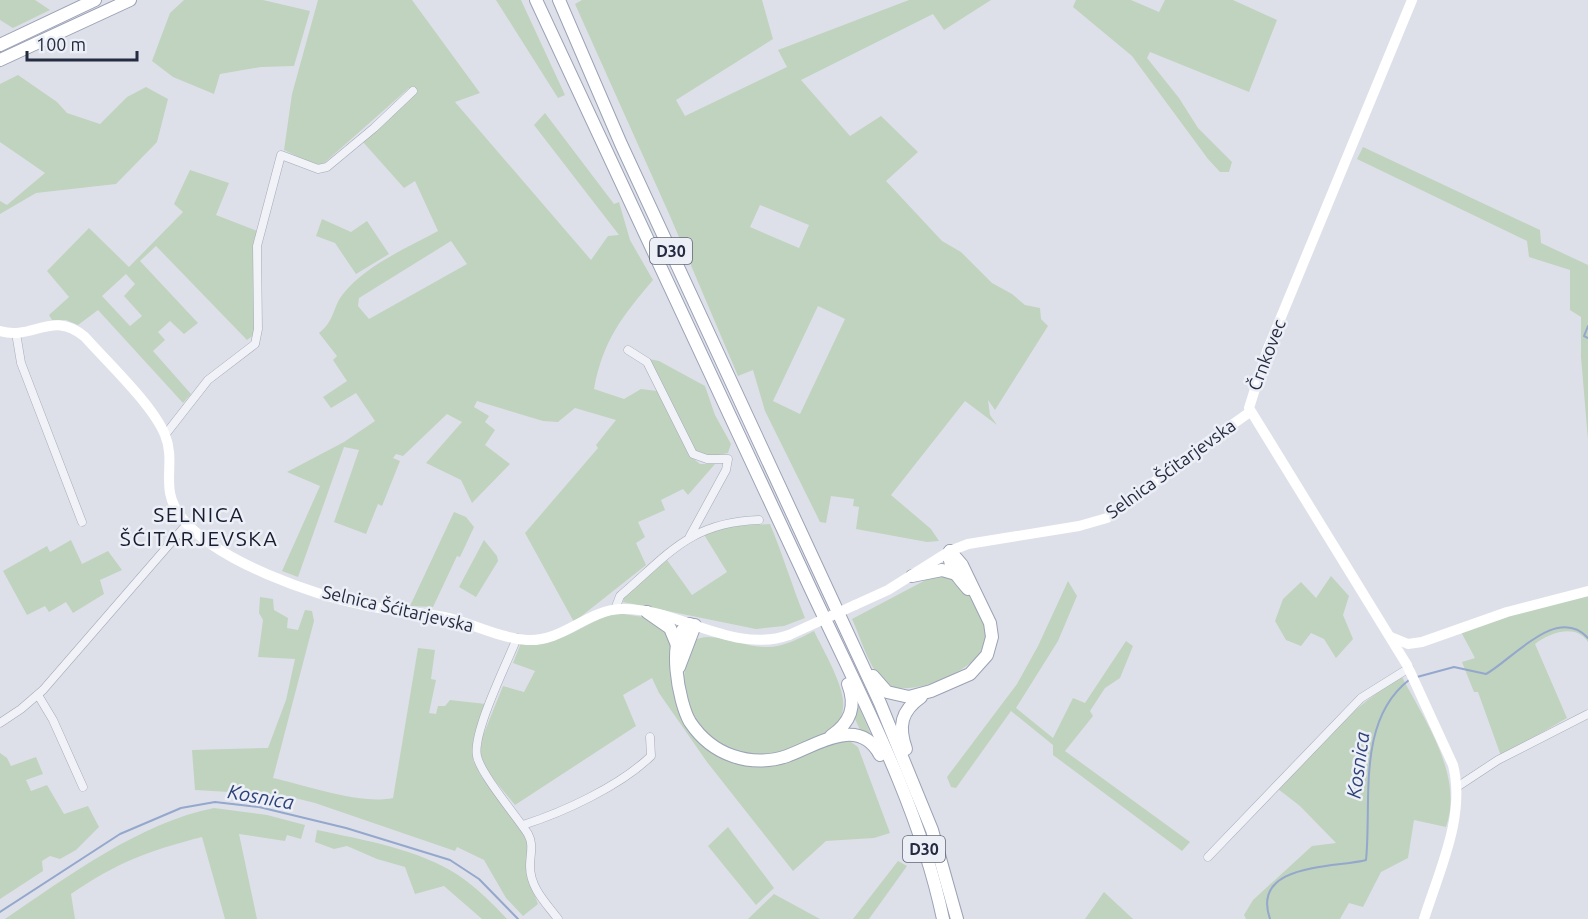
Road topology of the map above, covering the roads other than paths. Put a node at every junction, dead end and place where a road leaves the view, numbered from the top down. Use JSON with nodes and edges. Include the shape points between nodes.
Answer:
{"nodes":[{"id":1,"x":94,"y":0,"type":"edge"},
{"id":2,"x":130,"y":0,"type":"edge"},
{"id":3,"x":536,"y":0,"type":"edge"},
{"id":4,"x":559,"y":0,"type":"edge"},
{"id":5,"x":1412,"y":0,"type":"edge"},
{"id":6,"x":0,"y":45,"type":"edge"},
{"id":7,"x":0,"y":60,"type":"edge"},
{"id":8,"x":413,"y":91,"type":"dead end"},
{"id":9,"x":0,"y":331,"type":"edge"},
{"id":10,"x":16,"y":333,"type":"junction"},
{"id":11,"x":628,"y":350,"type":"dead end"},
{"id":12,"x":1250,"y":412,"type":"junction"},
{"id":13,"x":165,"y":435,"type":"junction"},
{"id":14,"x":759,"y":520,"type":"dead end"},
{"id":15,"x":82,"y":522,"type":"dead end"},
{"id":16,"x":187,"y":524,"type":"junction"},
{"id":17,"x":690,"y":536,"type":"junction"},
{"id":18,"x":950,"y":551,"type":"junction"},
{"id":19,"x":956,"y":574,"type":"junction"},
{"id":20,"x":912,"y":576,"type":"junction"},
{"id":21,"x":1588,"y":591,"type":"edge"},
{"id":22,"x":980,"y":602,"type":"junction"},
{"id":23,"x":615,"y":609,"type":"junction"},
{"id":24,"x":647,"y":612,"type":"junction"},
{"id":25,"x":692,"y":624,"type":"junction"},
{"id":26,"x":1388,"y":635,"type":"junction"},
{"id":27,"x":517,"y":638,"type":"junction"},
{"id":28,"x":1422,"y":642,"type":"junction"},
{"id":29,"x":677,"y":645,"type":"junction"},
{"id":30,"x":854,"y":649,"type":"junction"},
{"id":31,"x":843,"y":659,"type":"junction"},
{"id":32,"x":1409,"y":669,"type":"junction"},
{"id":33,"x":678,"y":671,"type":"junction"},
{"id":34,"x":931,"y":691,"type":"junction"},
{"id":35,"x":38,"y":695,"type":"junction"},
{"id":36,"x":1588,"y":714,"type":"edge"},
{"id":37,"x":0,"y":723,"type":"edge"},
{"id":38,"x":650,"y":737,"type":"dead end"},
{"id":39,"x":828,"y":738,"type":"junction"},
{"id":40,"x":912,"y":779,"type":"junction"},
{"id":41,"x":898,"y":781,"type":"junction"},
{"id":42,"x":82,"y":787,"type":"dead end"},
{"id":43,"x":1457,"y":787,"type":"junction"},
{"id":44,"x":523,"y":825,"type":"junction"},
{"id":45,"x":1208,"y":857,"type":"dead end"},
{"id":46,"x":558,"y":919,"type":"edge"},
{"id":47,"x":943,"y":919,"type":"edge"},
{"id":48,"x":957,"y":919,"type":"edge"},
{"id":49,"x":1424,"y":919,"type":"edge"}],
"edges":[{"from":1,"to":6,"type":"main road"},
{"from":2,"to":7,"type":"main road"},
{"from":3,"to":31,"type":"main road","number":"D30"},
{"from":4,"to":30,"type":"main road","number":"D30","via":[[621,144]]},
{"from":5,"to":12,"type":"street","name":"Črnkovec","via":[[1258,374],[1249,402]]},
{"from":8,"to":13,"type":"street","via":[[327,167],[318,169],[281,155],[257,246],[255,344],[208,380]]},
{"from":9,"to":10,"type":"street"},
{"from":10,"to":13,"type":"street","via":[[63,324],[76,329],[125,382]]},
{"from":10,"to":15,"type":"street","via":[[21,363]]},
{"from":11,"to":17,"type":"street","name":"Selnica Šćitarjevska","via":[[647,362],[693,454],[728,459],[726,470]]},
{"from":12,"to":18,"type":"street","name":"Selnica Šćitarjevska","via":[[1107,518],[1079,526],[980,540]]},
{"from":12,"to":26,"type":"street","name":"Črnkovec"},
{"from":13,"to":16,"type":"street","name":"Selnica Šćitarjevska","via":[[170,500]]},
{"from":14,"to":17,"type":"street","name":"Selnica Šćitarjevska","via":[[718,524]]},
{"from":16,"to":27,"type":"street","name":"Selnica Šćitarjevska","via":[[245,564],[287,582],[358,604],[445,617]]},
{"from":16,"to":35,"type":"street"},
{"from":17,"to":23,"type":"street","name":"Selnica Šćitarjevska","via":[[620,596]]},
{"from":18,"to":19,"type":"main road","via":[[950,563]]},
{"from":18,"to":20,"type":"street","name":"Selnica Šćitarjevska"},
{"from":18,"to":22,"type":"main road"},
{"from":19,"to":20,"type":"main road","via":[[942,570]]},
{"from":19,"to":22,"type":"main road"},
{"from":20,"to":25,"type":"street","name":"Selnica Šćitarjevska","bridge":true,"via":[[772,640],[747,639]]},
{"from":21,"to":28,"type":"street","via":[[1507,612]]},
{"from":22,"to":34,"type":"main road","via":[[992,630],[987,656],[970,674]]},
{"from":23,"to":24,"type":"street","name":"Selnica Šćitarjevska"},
{"from":23,"to":27,"type":"street","name":"Selnica Šćitarjevska","via":[[554,637]]},
{"from":24,"to":25,"type":"street","name":"Selnica Šćitarjevska"},
{"from":24,"to":29,"type":"main road","via":[[670,628]]},
{"from":25,"to":29,"type":"main road","via":[[681,632]]},
{"from":25,"to":33,"type":"main road"},
{"from":26,"to":28,"type":"street","via":[[1404,643]]},
{"from":26,"to":32,"type":"street","name":"Črnkovec"},
{"from":27,"to":44,"type":"street","via":[[481,726],[476,756]]},
{"from":28,"to":32,"type":"street","via":[[1413,652]]},
{"from":29,"to":33,"type":"main road"},
{"from":30,"to":34,"type":"main road","via":[[887,692],[901,697]]},
{"from":30,"to":40,"type":"main road","number":"D30"},
{"from":31,"to":39,"type":"main road","via":[[852,711],[843,727]]},
{"from":31,"to":41,"type":"main road","number":"D30"},
{"from":32,"to":43,"type":"street","name":"Črnkovec","via":[[1453,765]]},
{"from":32,"to":45,"type":"street","via":[[1361,698]]},
{"from":33,"to":39,"type":"main road","via":[[678,691],[689,720],[703,738],[725,753],[743,759],[772,760]]},
{"from":34,"to":40,"type":"main road","via":[[911,705],[902,721]]},
{"from":35,"to":37,"type":"street"},
{"from":35,"to":42,"type":"street"},
{"from":36,"to":43,"type":"street","via":[[1498,760]]},
{"from":38,"to":44,"type":"street","via":[[651,756],[627,775],[603,790]]},
{"from":39,"to":41,"type":"main road","via":[[850,734],[866,738]]},
{"from":40,"to":48,"type":"main road","number":"D30"},
{"from":41,"to":47,"type":"main road","number":"D30","via":[[923,846]]},
{"from":43,"to":49,"type":"street","name":"Črnkovec","via":[[1456,811]]},
{"from":44,"to":46,"type":"street","via":[[532,841],[533,881]]}]}
